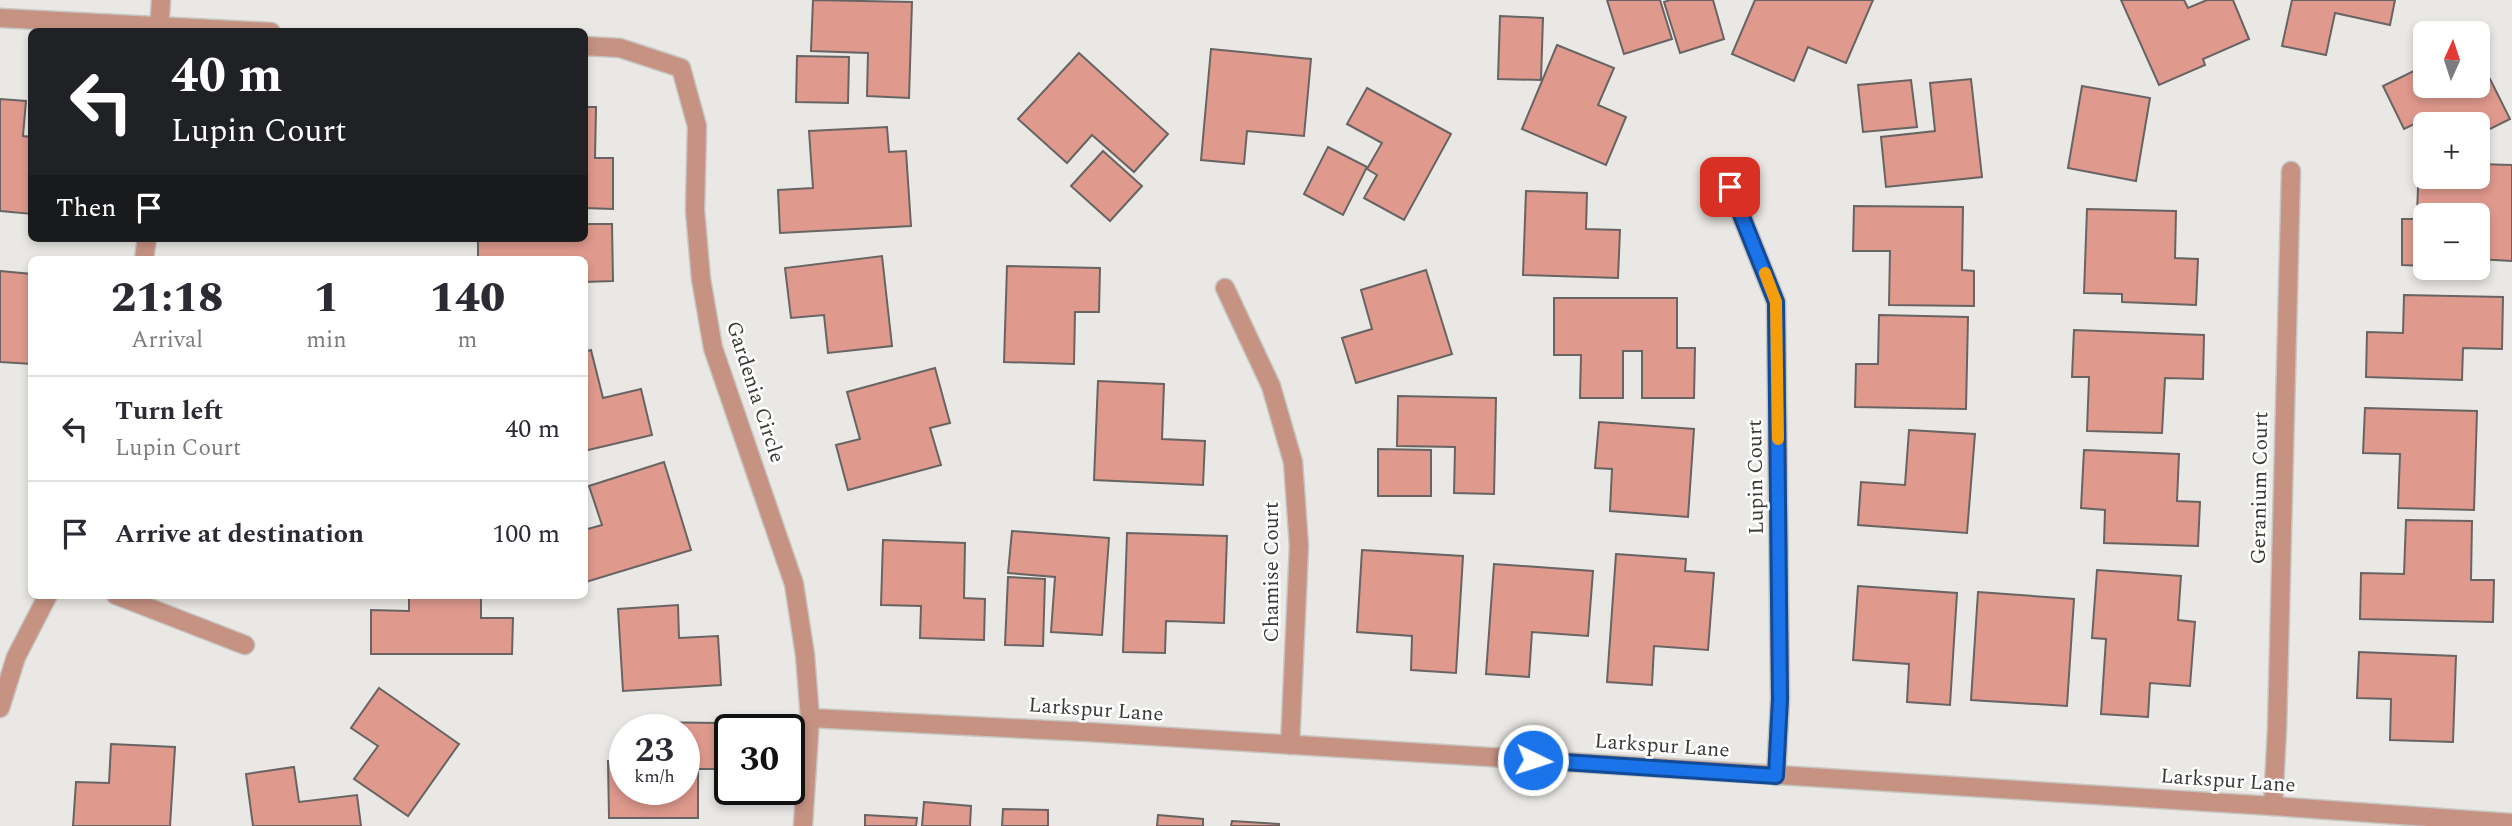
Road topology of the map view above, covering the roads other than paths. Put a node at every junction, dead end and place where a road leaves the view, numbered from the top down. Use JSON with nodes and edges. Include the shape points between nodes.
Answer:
{"nodes":[{"id":1,"x":161,"y":0,"type":"edge"},
{"id":2,"x":0,"y":18,"type":"edge"},
{"id":3,"x":145,"y":28,"type":"edge"},
{"id":4,"x":159,"y":28,"type":"edge"},
{"id":5,"x":588,"y":46,"type":"edge"},
{"id":6,"x":2291,"y":171,"type":"dead end"},
{"id":7,"x":1730,"y":187,"type":"dead end"},
{"id":8,"x":1224,"y":288,"type":"dead end"},
{"id":9,"x":46,"y":599,"type":"edge"},
{"id":10,"x":127,"y":599,"type":"edge"},
{"id":11,"x":245,"y":645,"type":"dead end"},
{"id":12,"x":0,"y":708,"type":"edge"},
{"id":13,"x":810,"y":718,"type":"junction"},
{"id":14,"x":1290,"y":745,"type":"junction"},
{"id":15,"x":1776,"y":776,"type":"junction"},
{"id":16,"x":2273,"y":806,"type":"junction"},
{"id":17,"x":2512,"y":824,"type":"edge"},
{"id":18,"x":803,"y":826,"type":"edge"}],
"edges":[{"from":1,"to":4,"type":"street"},
{"from":2,"to":3,"type":"street"},
{"from":5,"to":13,"type":"street","name":"Gardenia Circle","via":[[620,48],[681,68],[697,126],[695,210],[713,348],[794,584]]},
{"from":6,"to":16,"type":"street","name":"Geranium Court"},
{"from":7,"to":15,"type":"street","name":"Lupin Court","via":[[1776,302],[1780,699]]},
{"from":8,"to":14,"type":"street","name":"Chamise Court","via":[[1271,386],[1293,462],[1299,546]]},
{"from":9,"to":12,"type":"street","via":[[16,657]]},
{"from":10,"to":11,"type":"street"},
{"from":13,"to":14,"type":"street","name":"Larkspur Lane"},
{"from":13,"to":18,"type":"street","name":"Gardenia Circle"},
{"from":14,"to":15,"type":"street","name":"Larkspur Lane"},
{"from":15,"to":16,"type":"street","name":"Larkspur Lane"},
{"from":16,"to":17,"type":"street","name":"Larkspur Lane"}]}
